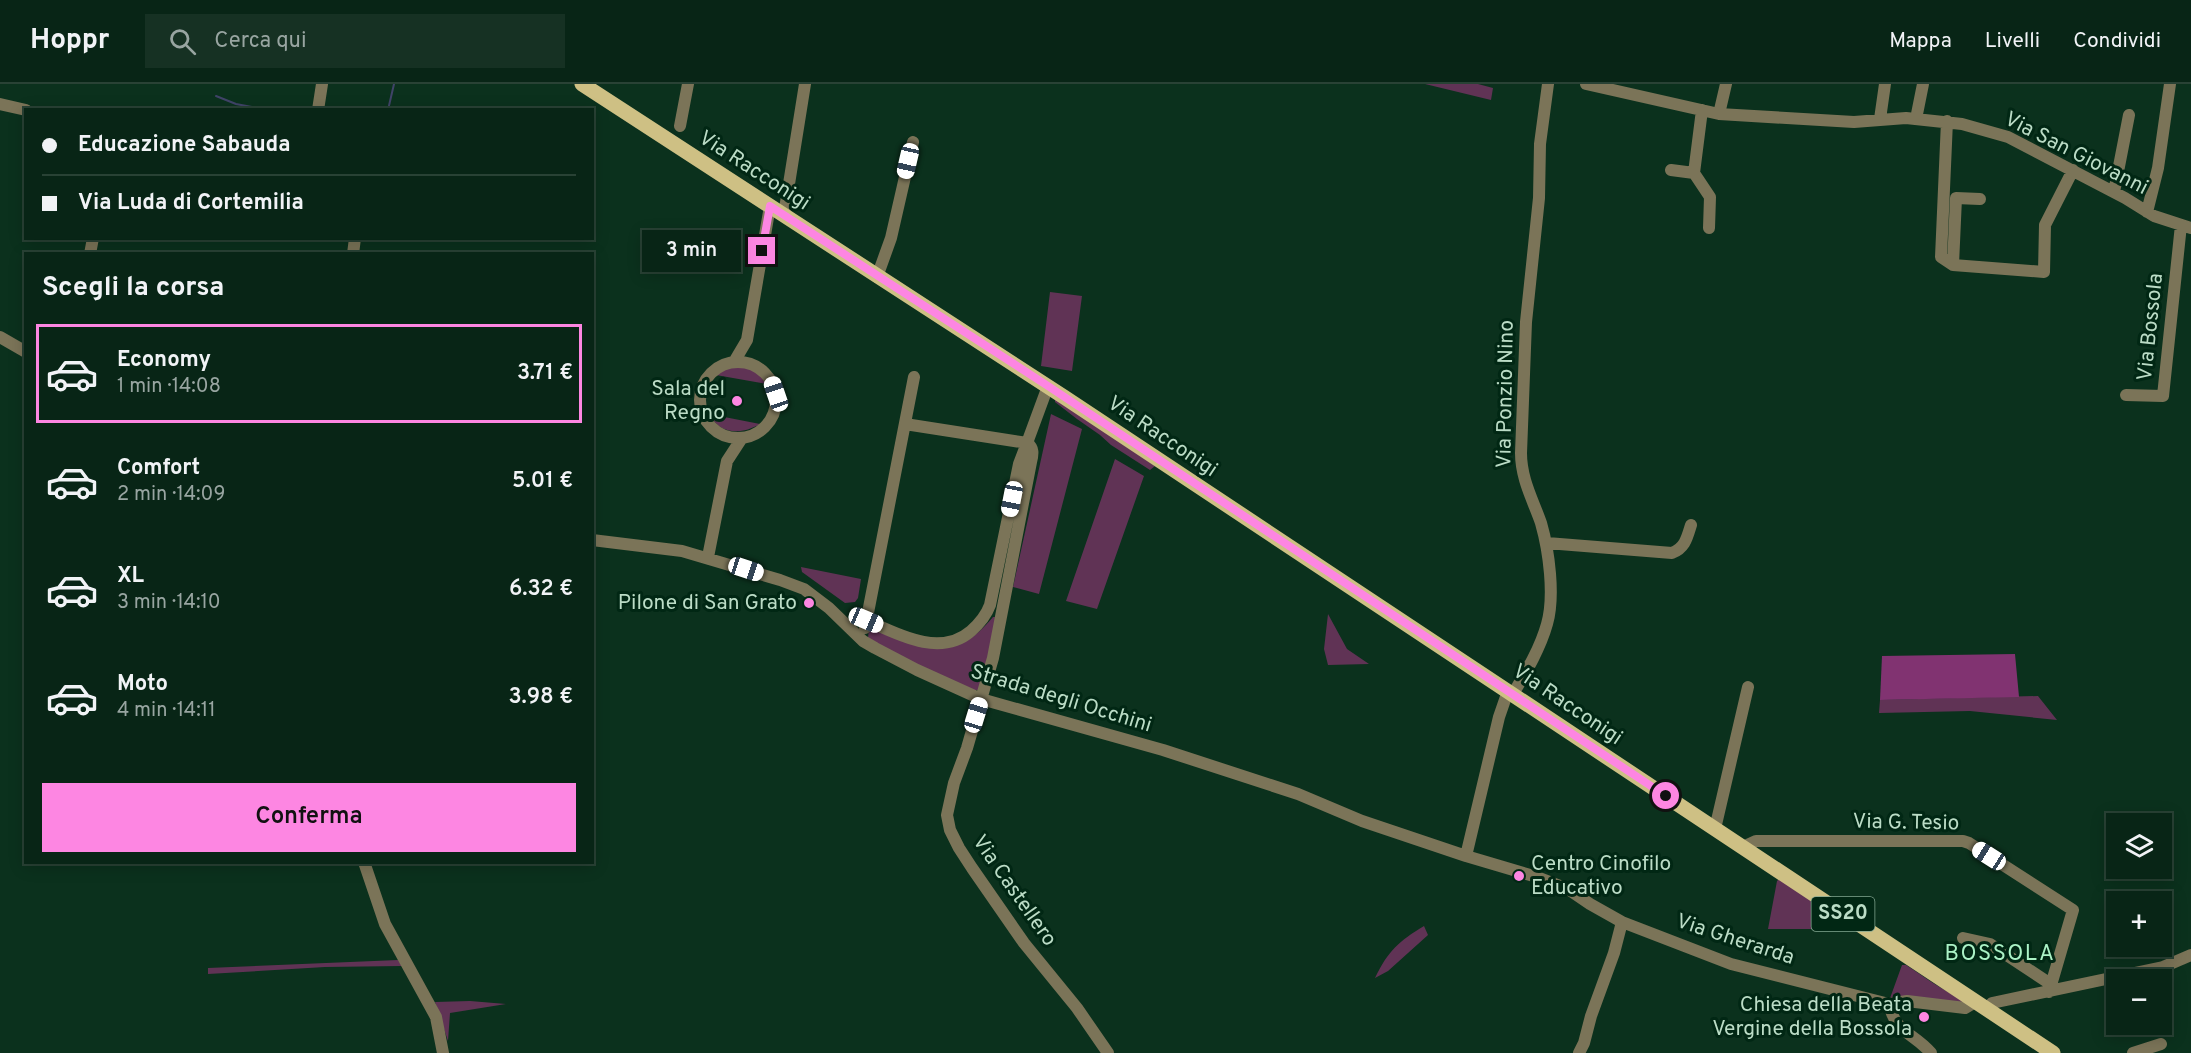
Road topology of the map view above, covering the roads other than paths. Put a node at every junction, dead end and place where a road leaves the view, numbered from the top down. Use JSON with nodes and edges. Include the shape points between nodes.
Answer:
{"nodes":[{"id":1,"x":322,"y":84,"type":"edge"},
{"id":2,"x":582,"y":84,"type":"edge"},
{"id":3,"x":688,"y":84,"type":"edge"},
{"id":4,"x":805,"y":84,"type":"edge"},
{"id":5,"x":1548,"y":84,"type":"edge"},
{"id":6,"x":1586,"y":84,"type":"edge"},
{"id":7,"x":1726,"y":84,"type":"edge"},
{"id":8,"x":1885,"y":84,"type":"edge"},
{"id":9,"x":1923,"y":84,"type":"edge"},
{"id":10,"x":2170,"y":84,"type":"edge"},
{"id":11,"x":0,"y":105,"type":"edge"},
{"id":12,"x":318,"y":108,"type":"edge"},
{"id":13,"x":24,"y":110,"type":"edge"},
{"id":14,"x":1701,"y":110,"type":"junction"},
{"id":15,"x":1719,"y":114,"type":"junction"},
{"id":16,"x":2129,"y":115,"type":"dead end"},
{"id":17,"x":1880,"y":119,"type":"junction"},
{"id":18,"x":1916,"y":119,"type":"junction"},
{"id":19,"x":1947,"y":122,"type":"junction"},
{"id":20,"x":680,"y":126,"type":"dead end"},
{"id":21,"x":913,"y":142,"type":"dead end"},
{"id":22,"x":1671,"y":170,"type":"dead end"},
{"id":23,"x":2073,"y":170,"type":"junction"},
{"id":24,"x":1694,"y":173,"type":"junction"},
{"id":25,"x":2114,"y":192,"type":"junction"},
{"id":26,"x":1980,"y":200,"type":"dead end"},
{"id":27,"x":770,"y":206,"type":"junction"},
{"id":28,"x":2147,"y":212,"type":"junction"},
{"id":29,"x":784,"y":216,"type":"junction"},
{"id":30,"x":2186,"y":227,"type":"edge"},
{"id":31,"x":1709,"y":228,"type":"dead end"},
{"id":32,"x":1953,"y":265,"type":"junction"},
{"id":33,"x":877,"y":277,"type":"junction"},
{"id":34,"x":0,"y":336,"type":"edge"},
{"id":35,"x":747,"y":340,"type":"junction"},
{"id":36,"x":24,"y":351,"type":"edge"},
{"id":37,"x":734,"y":362,"type":"junction"},
{"id":38,"x":754,"y":366,"type":"junction"},
{"id":39,"x":914,"y":377,"type":"dead end"},
{"id":40,"x":1048,"y":386,"type":"junction"},
{"id":41,"x":2126,"y":395,"type":"dead end"},
{"id":42,"x":905,"y":424,"type":"junction"},
{"id":43,"x":718,"y":433,"type":"junction"},
{"id":44,"x":742,"y":438,"type":"junction"},
{"id":45,"x":1027,"y":443,"type":"junction"},
{"id":46,"x":727,"y":461,"type":"junction"},
{"id":47,"x":1691,"y":525,"type":"dead end"},
{"id":48,"x":594,"y":540,"type":"edge"},
{"id":49,"x":1547,"y":543,"type":"junction"},
{"id":50,"x":708,"y":557,"type":"junction"},
{"id":51,"x":866,"y":620,"type":"junction"},
{"id":52,"x":864,"y":641,"type":"junction"},
{"id":53,"x":1748,"y":687,"type":"dead end"},
{"id":54,"x":1510,"y":692,"type":"junction"},
{"id":55,"x":981,"y":699,"type":"junction"},
{"id":56,"x":1715,"y":829,"type":"junction"},
{"id":57,"x":1743,"y":847,"type":"junction"},
{"id":58,"x":1466,"y":856,"type":"junction"},
{"id":59,"x":365,"y":864,"type":"edge"},
{"id":60,"x":1622,"y":922,"type":"junction"},
{"id":61,"x":1963,"y":938,"type":"dead end"},
{"id":62,"x":2191,"y":955,"type":"edge"},
{"id":63,"x":2050,"y":989,"type":"junction"},
{"id":64,"x":1889,"y":1004,"type":"junction"},
{"id":65,"x":1981,"y":1006,"type":"junction"},
{"id":66,"x":2162,"y":1044,"type":"dead end"},
{"id":67,"x":442,"y":1053,"type":"edge"},
{"id":68,"x":1108,"y":1053,"type":"edge"},
{"id":69,"x":1579,"y":1053,"type":"edge"},
{"id":70,"x":1931,"y":1053,"type":"edge"},
{"id":71,"x":2053,"y":1053,"type":"edge"},
{"id":72,"x":2133,"y":1053,"type":"edge"}],
"edges":[{"from":1,"to":12,"type":"street"},
{"from":2,"to":27,"type":"main road","name":"Via Racconigi","number":"SS20"},
{"from":3,"to":20,"type":"street"},
{"from":4,"to":29,"type":"street"},
{"from":5,"to":49,"type":"street","name":"Via Ponzio Nino","via":[[1526,322],[1521,453],[1522,473]]},
{"from":6,"to":14,"type":"street","name":"Via San Giovanni"},
{"from":7,"to":15,"type":"street"},
{"from":8,"to":17,"type":"street"},
{"from":9,"to":18,"type":"street"},
{"from":10,"to":28,"type":"street"},
{"from":11,"to":13,"type":"street"},
{"from":14,"to":15,"type":"street","name":"Via San Giovanni"},
{"from":14,"to":24,"type":"street"},
{"from":15,"to":17,"type":"street","name":"Via San Giovanni","via":[[1854,122]]},
{"from":16,"to":25,"type":"street"},
{"from":17,"to":18,"type":"street","name":"Via San Giovanni"},
{"from":18,"to":19,"type":"street","name":"Via San Giovanni"},
{"from":19,"to":23,"type":"street","name":"Via San Giovanni","via":[[2008,137]]},
{"from":19,"to":32,"type":"street","via":[[1941,258]]},
{"from":21,"to":33,"type":"street","via":[[891,237]]},
{"from":22,"to":24,"type":"street"},
{"from":23,"to":25,"type":"street","name":"Via San Giovanni"},
{"from":23,"to":32,"type":"street","via":[[2045,225],[2044,272]]},
{"from":24,"to":31,"type":"street","via":[[1710,196]]},
{"from":25,"to":28,"type":"street","name":"Via San Giovanni"},
{"from":26,"to":32,"type":"street","via":[[1956,198]]},
{"from":27,"to":29,"type":"main road","name":"Via Racconigi","number":"SS20"},
{"from":27,"to":35,"type":"street"},
{"from":28,"to":30,"type":"street","name":"Via San Giovanni"},
{"from":29,"to":33,"type":"main road","name":"Via Racconigi","number":"SS20"},
{"from":30,"to":41,"type":"street","name":"Via Bossola","via":[[2163,396]]},
{"from":33,"to":40,"type":"main road","name":"Via Racconigi","number":"SS20"},
{"from":34,"to":36,"type":"street"},
{"from":35,"to":37,"type":"street"},
{"from":35,"to":38,"type":"street"},
{"from":37,"to":38,"type":"street"},
{"from":37,"to":43,"type":"street","via":[[707,378],[700,397],[704,418]]},
{"from":38,"to":44,"type":"street","via":[[772,383],[775,407],[764,428]]},
{"from":39,"to":42,"type":"street"},
{"from":40,"to":45,"type":"street","name":"Via Castellero"},
{"from":40,"to":54,"type":"main road","name":"Via Racconigi","number":"SS20"},
{"from":42,"to":45,"type":"street"},
{"from":42,"to":51,"type":"street"},
{"from":43,"to":44,"type":"street"},
{"from":43,"to":46,"type":"street"},
{"from":44,"to":46,"type":"street"},
{"from":45,"to":51,"type":"street","via":[[1019,464],[987,615],[955,641],[934,643],[904,637]]},
{"from":45,"to":55,"type":"street","name":"Via Castellero","via":[[1033,452],[1004,606]]},
{"from":46,"to":50,"type":"street"},
{"from":47,"to":49,"type":"street","via":[[1681,550],[1672,553]]},
{"from":48,"to":50,"type":"street","name":"Strada degli Occhini"},
{"from":49,"to":54,"type":"street","name":"Via Ponzio Nino","via":[[1548,622],[1535,654]]},
{"from":50,"to":52,"type":"street","name":"Strada degli Occhini","via":[[804,589]]},
{"from":51,"to":52,"type":"street"},
{"from":52,"to":55,"type":"street","name":"Strada degli Occhini"},
{"from":53,"to":56,"type":"street"},
{"from":54,"to":56,"type":"main road","name":"Via Racconigi","number":"SS20"},
{"from":54,"to":58,"type":"street","via":[[1499,717]]},
{"from":55,"to":58,"type":"street","name":"Strada degli Occhini","via":[[1163,750],[1298,794],[1362,821]]},
{"from":55,"to":68,"type":"street","name":"Via Castellero","via":[[948,803],[950,830],[958,848],[1024,943]]},
{"from":56,"to":57,"type":"main road","name":"Via Racconigi","number":"SS20"},
{"from":57,"to":63,"type":"street","name":"Via G. Tesio","via":[[1756,841],[1969,843],[2073,910]]},
{"from":57,"to":65,"type":"main road","name":"Via Racconigi","number":"SS20"},
{"from":58,"to":60,"type":"street","name":"Via Gherarda","via":[[1568,889]]},
{"from":59,"to":67,"type":"street","via":[[385,924],[436,1017]]},
{"from":60,"to":64,"type":"street","name":"Via Gherarda","via":[[1731,964]]},
{"from":60,"to":69,"type":"street"},
{"from":61,"to":63,"type":"street","via":[[1990,944]]},
{"from":62,"to":63,"type":"street","name":"Via Gherarda","via":[[2163,967]]},
{"from":63,"to":65,"type":"street","name":"Via Gherarda"},
{"from":64,"to":65,"type":"street","name":"Via Gherarda","via":[[1907,1000],[1965,1008]]},
{"from":64,"to":70,"type":"street","via":[[1898,1026]]},
{"from":65,"to":71,"type":"main road","name":"Via Racconigi","number":"SS20"},
{"from":66,"to":72,"type":"street"}]}
